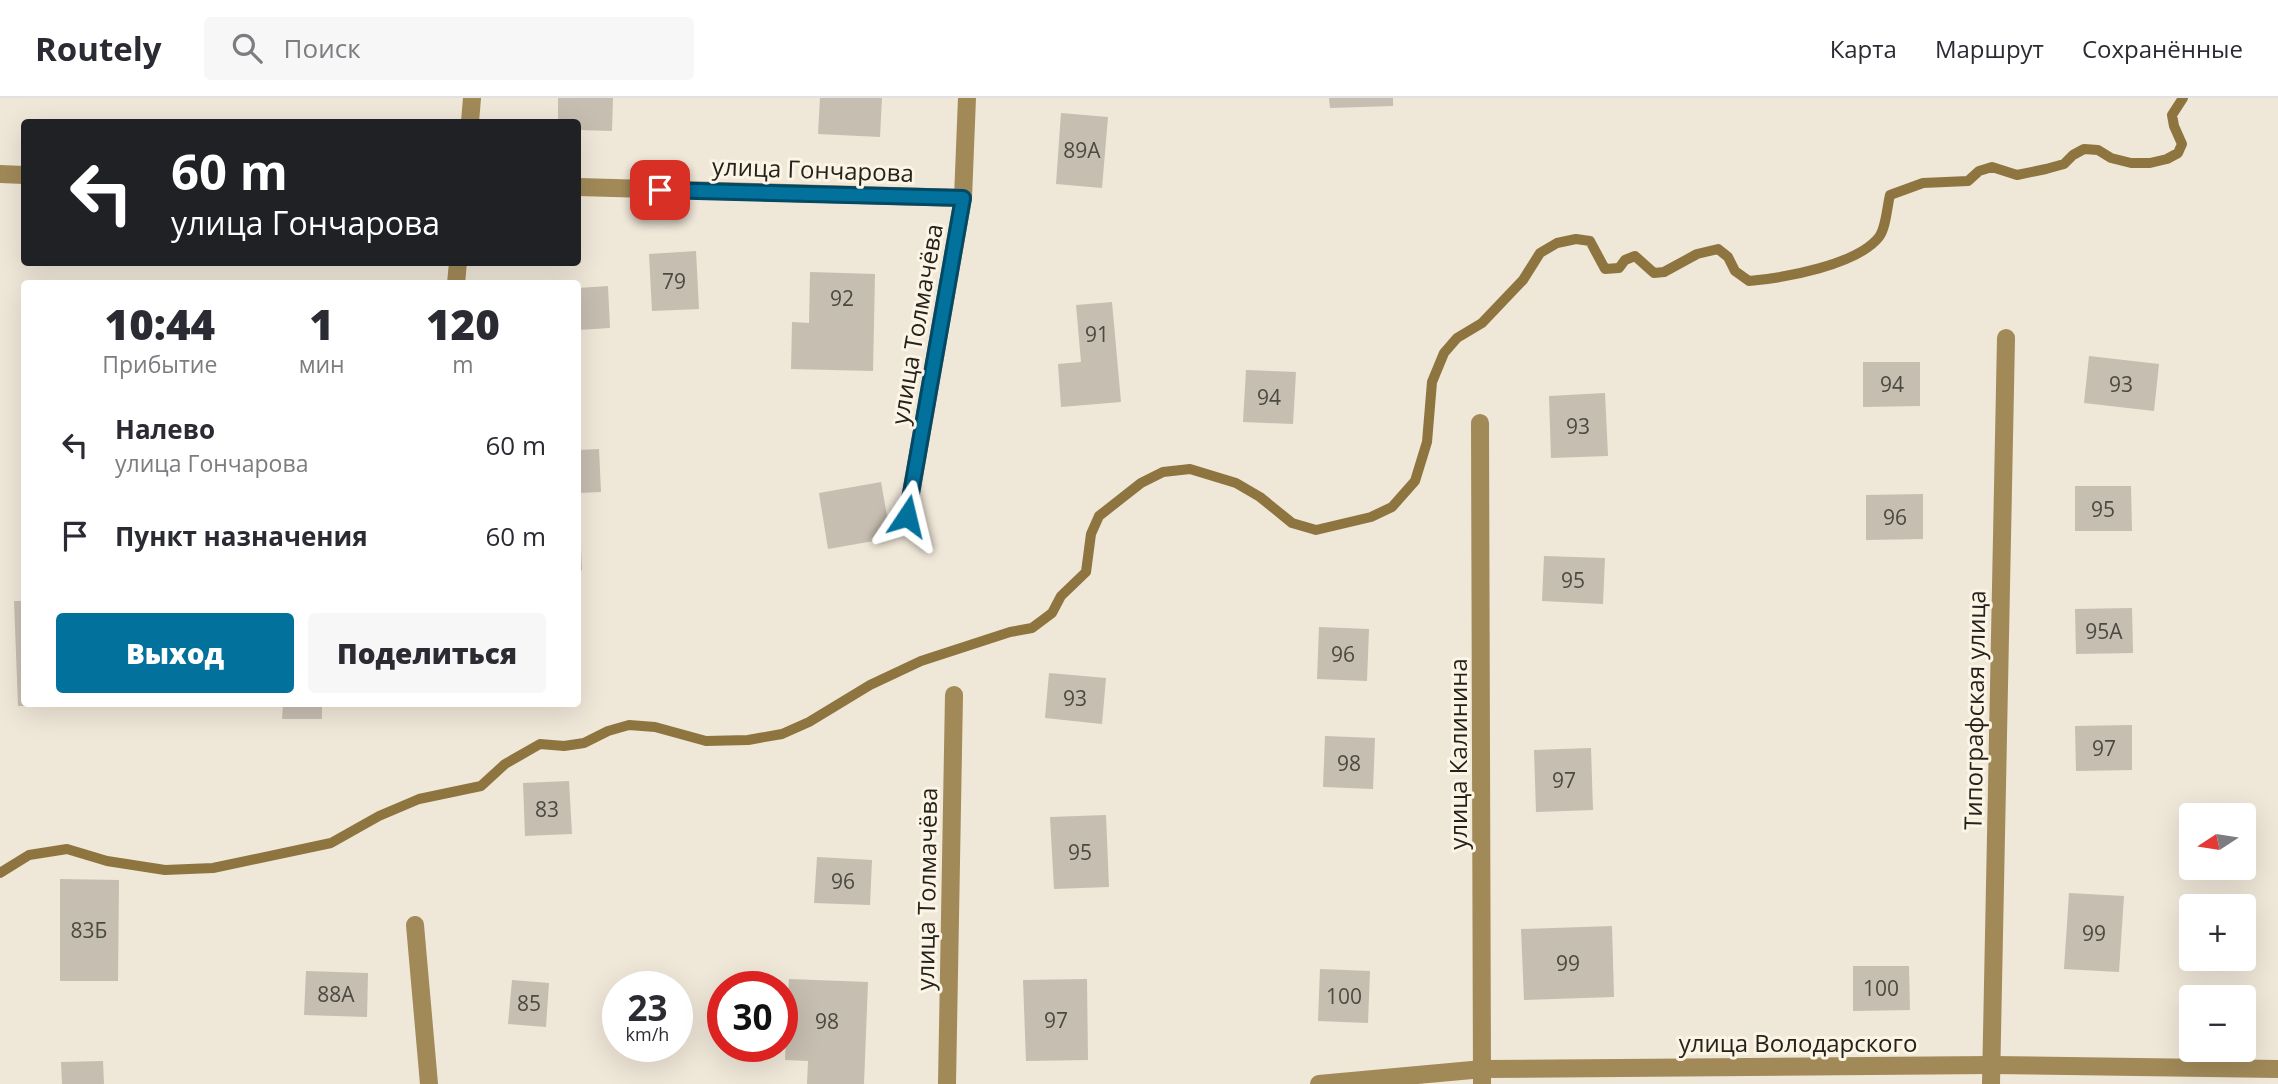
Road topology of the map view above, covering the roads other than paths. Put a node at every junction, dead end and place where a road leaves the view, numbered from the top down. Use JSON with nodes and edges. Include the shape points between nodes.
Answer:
{"nodes":[{"id":1,"x":472,"y":98,"type":"edge"},
{"id":2,"x":967,"y":98,"type":"edge"},
{"id":3,"x":470,"y":119,"type":"edge"},
{"id":4,"x":0,"y":174,"type":"edge"},
{"id":5,"x":21,"y":175,"type":"edge"},
{"id":6,"x":581,"y":187,"type":"edge"},
{"id":7,"x":963,"y":198,"type":"junction"},
{"id":8,"x":2006,"y":338,"type":"dead end"},
{"id":9,"x":1480,"y":423,"type":"dead end"},
{"id":10,"x":907,"y":516,"type":"dead end"},
{"id":11,"x":954,"y":695,"type":"dead end"},
{"id":12,"x":415,"y":925,"type":"dead end"},
{"id":13,"x":1991,"y":1065,"type":"junction"},
{"id":14,"x":2278,"y":1069,"type":"edge"},
{"id":15,"x":1483,"y":1077,"type":"edge"},
{"id":16,"x":429,"y":1084,"type":"edge"},
{"id":17,"x":947,"y":1084,"type":"edge"},
{"id":18,"x":1319,"y":1084,"type":"edge"},
{"id":19,"x":1991,"y":1084,"type":"edge"}],
"edges":[{"from":1,"to":3,"type":"street"},
{"from":2,"to":7,"type":"street","name":"улица Толмачёва"},
{"from":4,"to":5,"type":"street"},
{"from":6,"to":7,"type":"street","name":"улица Гончарова"},
{"from":7,"to":10,"type":"street","name":"улица Толмачёва"},
{"from":8,"to":13,"type":"street","name":"Типографская улица"},
{"from":9,"to":15,"type":"street","name":"улица Калинина"},
{"from":11,"to":17,"type":"street","name":"улица Толмачёва"},
{"from":12,"to":16,"type":"street"},
{"from":13,"to":14,"type":"street","name":"улица Володарского"},
{"from":13,"to":15,"type":"street","name":"улица Володарского"},
{"from":13,"to":19,"type":"street","name":"Типографская улица"},
{"from":15,"to":18,"type":"street","name":"улица Володарского"}]}
